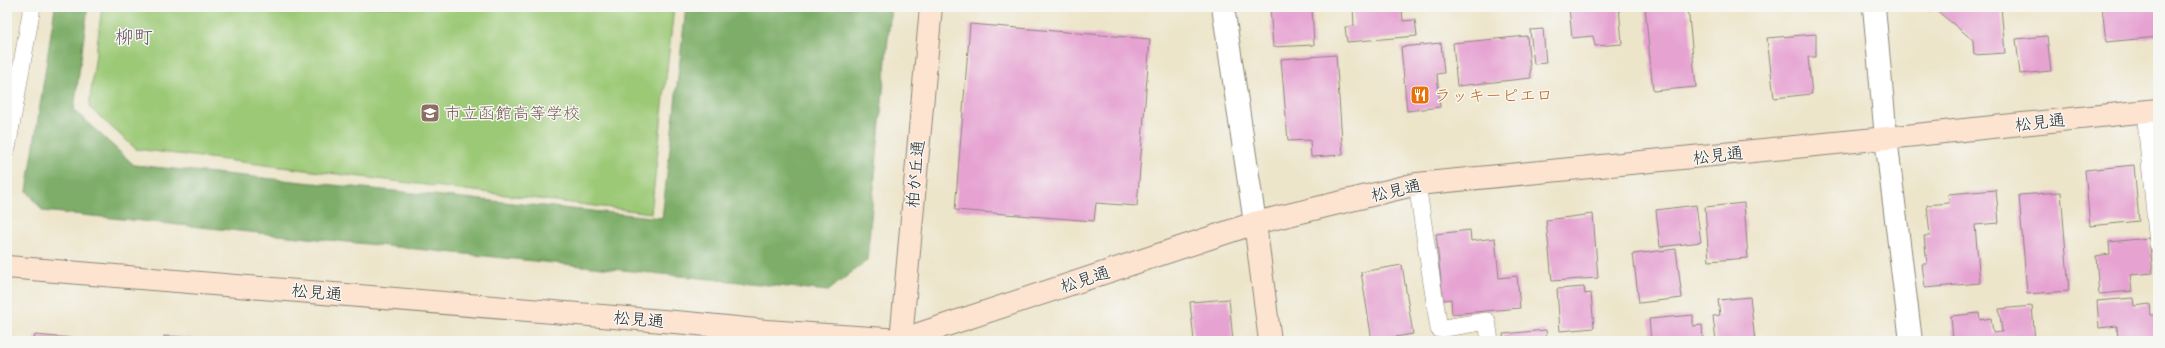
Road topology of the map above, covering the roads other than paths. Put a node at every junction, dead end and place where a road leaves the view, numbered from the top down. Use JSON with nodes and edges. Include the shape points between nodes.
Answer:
{"nodes":[{"id":1,"x":32,"y":7,"type":"edge"},
{"id":2,"x":931,"y":7,"type":"edge"},
{"id":3,"x":1223,"y":7,"type":"edge"},
{"id":4,"x":1874,"y":7,"type":"edge"},
{"id":5,"x":2151,"y":110,"type":"edge"},
{"id":6,"x":1886,"y":138,"type":"junction"},
{"id":7,"x":7,"y":148,"type":"edge"},
{"id":8,"x":1417,"y":184,"type":"junction"},
{"id":9,"x":1255,"y":223,"type":"junction"},
{"id":10,"x":2158,"y":244,"type":"edge"},
{"id":11,"x":7,"y":267,"type":"edge"},
{"id":12,"x":765,"y":336,"type":"edge"},
{"id":13,"x":900,"y":341,"type":"edge"},
{"id":14,"x":1270,"y":341,"type":"edge"},
{"id":15,"x":1490,"y":341,"type":"edge"},
{"id":16,"x":1911,"y":341,"type":"edge"}],
"edges":[{"from":1,"to":7,"type":"lane"},
{"from":2,"to":13,"type":"street","name":"柏が丘通"},
{"from":3,"to":9,"type":"street"},
{"from":4,"to":6,"type":"street"},
{"from":5,"to":6,"type":"street","name":"松見通"},
{"from":5,"to":10,"type":"lane"},
{"from":6,"to":8,"type":"street","name":"松見通"},
{"from":6,"to":16,"type":"street"},
{"from":8,"to":9,"type":"street","name":"松見通"},
{"from":8,"to":15,"type":"lane","via":[[1439,329],[1487,321]]},
{"from":9,"to":13,"type":"street","name":"松見通"},
{"from":9,"to":14,"type":"street"},
{"from":11,"to":12,"type":"street","name":"松見通","via":[[687,323]]},
{"from":12,"to":13,"type":"street","name":"松見通"}]}
